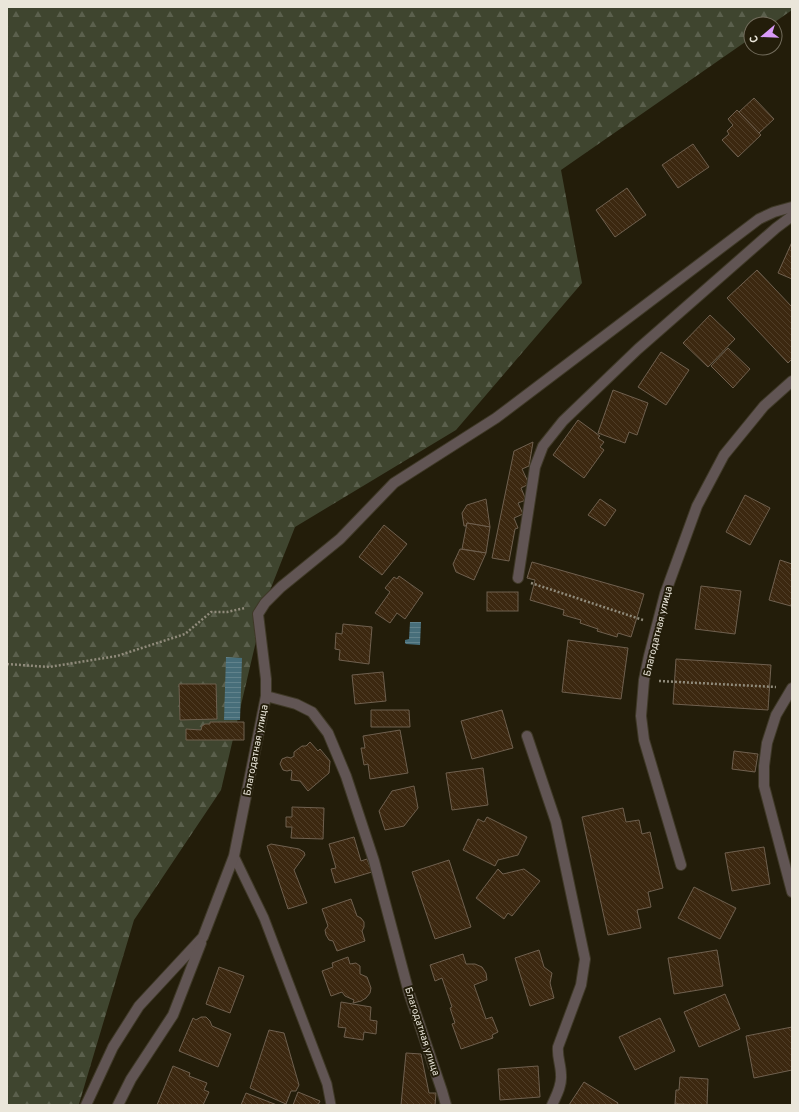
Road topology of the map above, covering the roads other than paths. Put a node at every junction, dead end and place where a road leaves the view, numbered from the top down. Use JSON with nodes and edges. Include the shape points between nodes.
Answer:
{"nodes":[{"id":1,"x":792,"y":207,"type":"edge"},
{"id":2,"x":792,"y":216,"type":"edge"},
{"id":3,"x":792,"y":381,"type":"edge"},
{"id":4,"x":518,"y":578,"type":"road end"},
{"id":5,"x":792,"y":688,"type":"edge"},
{"id":6,"x":266,"y":696,"type":"junction"},
{"id":7,"x":527,"y":736,"type":"dead end"},
{"id":8,"x":234,"y":856,"type":"junction"},
{"id":9,"x":681,"y":865,"type":"dead end"},
{"id":10,"x":792,"y":892,"type":"edge"},
{"id":11,"x":203,"y":937,"type":"junction"},
{"id":12,"x":86,"y":1105,"type":"edge"},
{"id":13,"x":118,"y":1105,"type":"edge"},
{"id":14,"x":331,"y":1105,"type":"edge"},
{"id":15,"x":446,"y":1105,"type":"edge"},
{"id":16,"x":552,"y":1105,"type":"edge"}],
"edges":[{"from":1,"to":6,"type":"street","via":[[759,219],[496,418],[394,483],[340,539],[282,587],[265,603],[258,614]]},
{"from":2,"to":4,"type":"street","via":[[638,349],[563,421],[543,446],[535,467]]},
{"from":3,"to":9,"type":"street","name":"Благодатная улица","via":[[764,406],[724,455],[697,506],[664,594],[644,680],[641,716],[644,740]]},
{"from":5,"to":10,"type":"street","via":[[776,715],[767,742],[764,766],[764,786]]},
{"from":6,"to":8,"type":"street","name":"Благодатная улица"},
{"from":6,"to":15,"type":"street","name":"Благодатная улица","via":[[296,704],[312,712],[328,733],[346,776],[371,854],[409,993]]},
{"from":7,"to":16,"type":"street","via":[[556,822],[585,959],[581,985],[558,1047],[562,1077]]},
{"from":8,"to":11,"type":"street","name":"Благодатная улица"},
{"from":8,"to":14,"type":"lane","via":[[279,956],[327,1084]]},
{"from":11,"to":12,"type":"street","name":"Благодатная улица","via":[[139,1006],[113,1047]]},
{"from":11,"to":13,"type":"street","via":[[173,1016],[131,1079]]}]}
